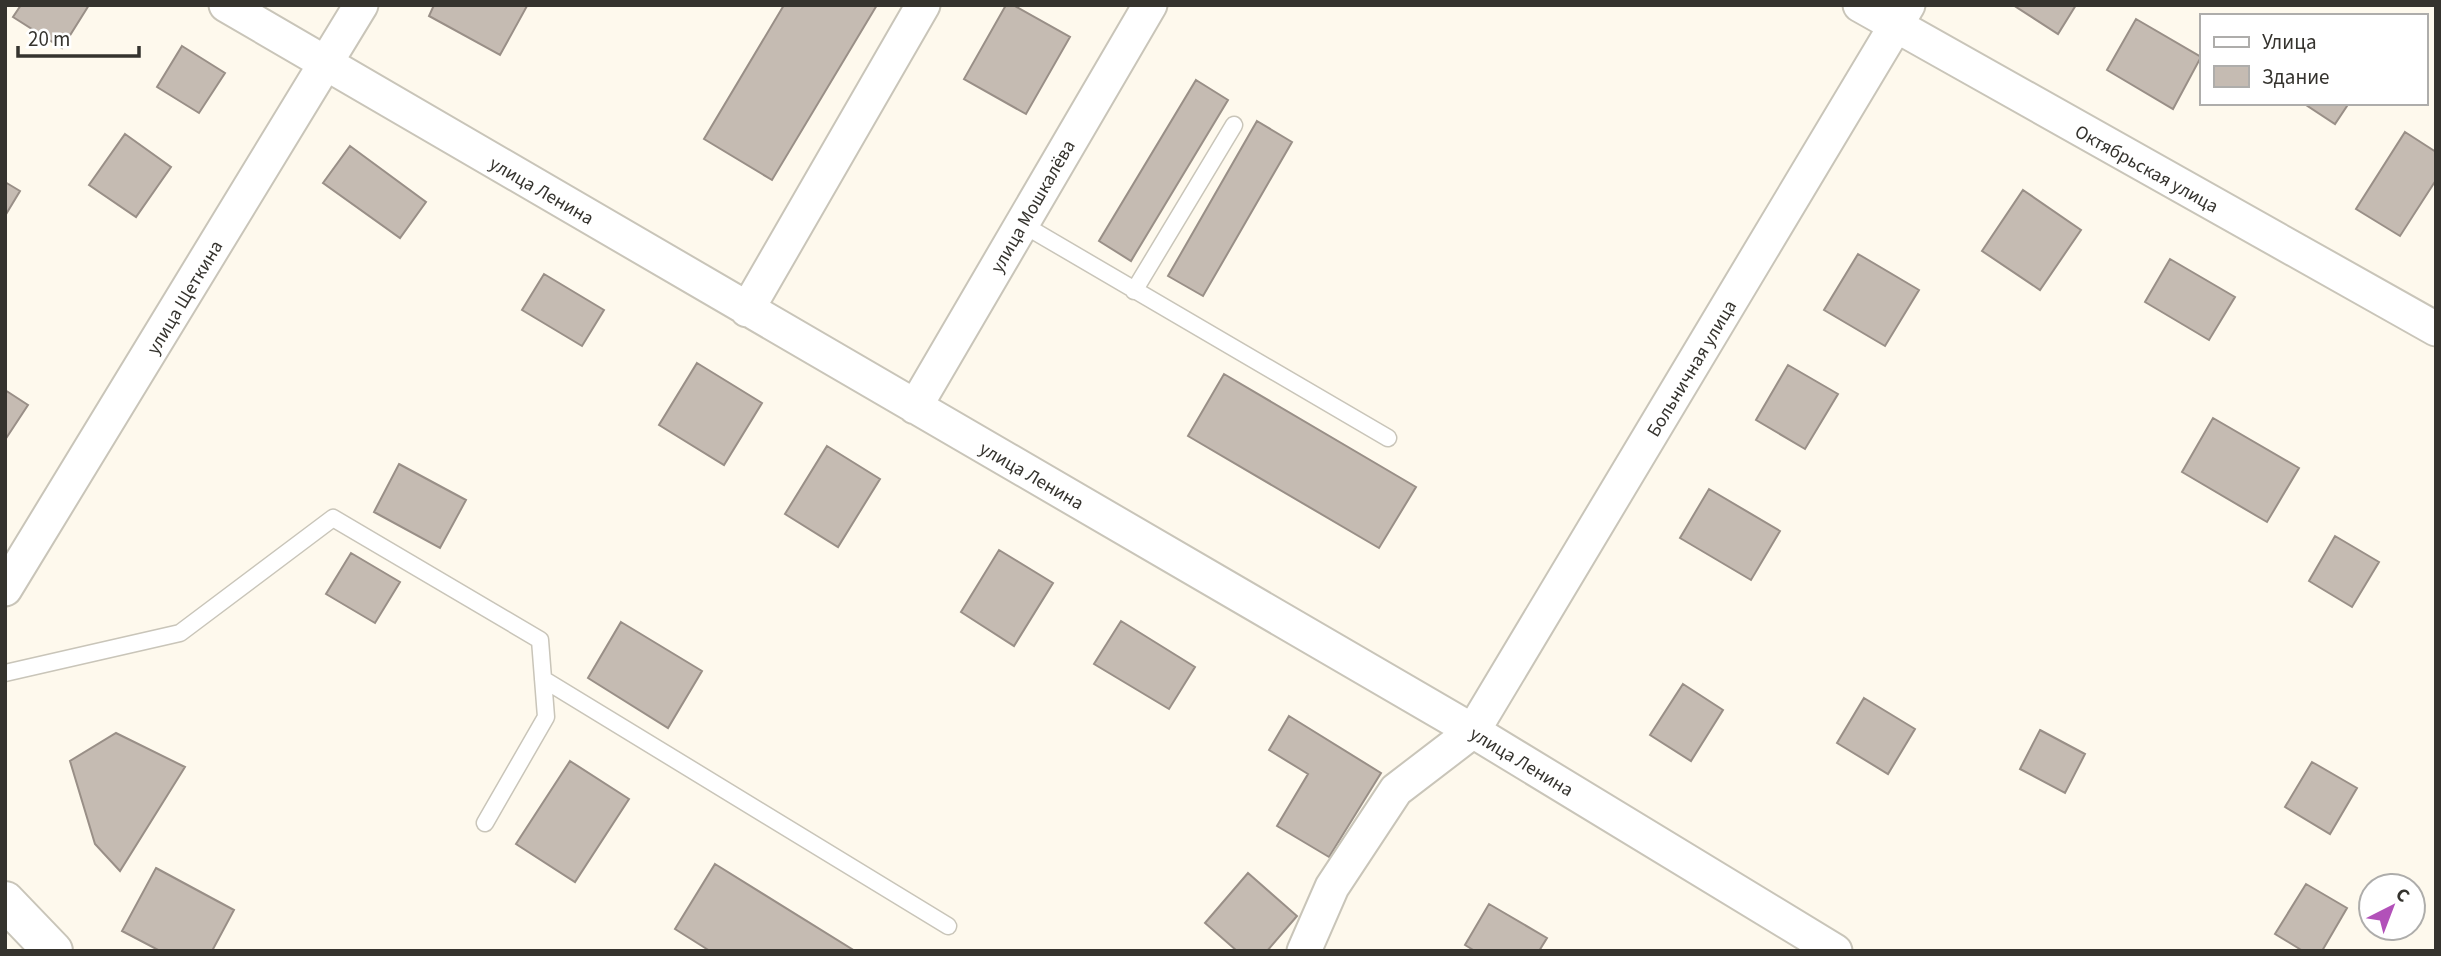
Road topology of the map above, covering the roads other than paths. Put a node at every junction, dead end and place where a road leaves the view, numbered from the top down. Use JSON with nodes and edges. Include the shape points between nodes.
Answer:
{"nodes":[{"id":1,"x":226,"y":5,"type":"edge"},
{"id":2,"x":361,"y":5,"type":"edge"},
{"id":3,"x":923,"y":5,"type":"edge"},
{"id":4,"x":1150,"y":5,"type":"edge"},
{"id":5,"x":1860,"y":5,"type":"edge"},
{"id":6,"x":1902,"y":16,"type":"edge"},
{"id":7,"x":326,"y":65,"type":"junction"},
{"id":8,"x":1234,"y":125,"type":"dead end"},
{"id":9,"x":1022,"y":224,"type":"junction"},
{"id":10,"x":1134,"y":290,"type":"junction"},
{"id":11,"x":747,"y":310,"type":"junction"},
{"id":12,"x":2436,"y":329,"type":"edge"},
{"id":13,"x":915,"y":407,"type":"junction"},
{"id":14,"x":1388,"y":438,"type":"dead end"},
{"id":15,"x":5,"y":589,"type":"edge"},
{"id":16,"x":5,"y":673,"type":"edge"},
{"id":17,"x":543,"y":679,"type":"junction"},
{"id":18,"x":1472,"y":731,"type":"junction"},
{"id":19,"x":485,"y":823,"type":"dead end"},
{"id":20,"x":5,"y":901,"type":"edge"},
{"id":21,"x":948,"y":926,"type":"dead end"},
{"id":22,"x":53,"y":951,"type":"edge"},
{"id":23,"x":1304,"y":951,"type":"edge"},
{"id":24,"x":1835,"y":951,"type":"edge"}],
"edges":[{"from":1,"to":7,"type":"street","name":"улица Ленина"},
{"from":2,"to":7,"type":"street","name":"улица Щеткина"},
{"from":3,"to":11,"type":"street"},
{"from":4,"to":9,"type":"street","name":"улица Мошкалёва"},
{"from":5,"to":6,"type":"street","name":"Октябрьская улица"},
{"from":6,"to":12,"type":"street","name":"Октябрьская улица"},
{"from":6,"to":18,"type":"street","name":"Больничная улица"},
{"from":7,"to":11,"type":"street","name":"улица Ленина"},
{"from":7,"to":15,"type":"street","name":"улица Щеткина"},
{"from":8,"to":10,"type":"lane"},
{"from":9,"to":10,"type":"lane"},
{"from":9,"to":13,"type":"street","name":"улица Мошкалёва"},
{"from":10,"to":14,"type":"lane"},
{"from":11,"to":13,"type":"street","name":"улица Ленина"},
{"from":13,"to":18,"type":"street","name":"улица Ленина"},
{"from":16,"to":17,"type":"lane","via":[[180,633],[333,518],[540,640]]},
{"from":17,"to":19,"type":"lane","via":[[546,717]]},
{"from":17,"to":21,"type":"lane"},
{"from":18,"to":23,"type":"street","via":[[1396,790],[1332,887]]},
{"from":18,"to":24,"type":"street","name":"улица Ленина"},
{"from":20,"to":22,"type":"main road"}]}
